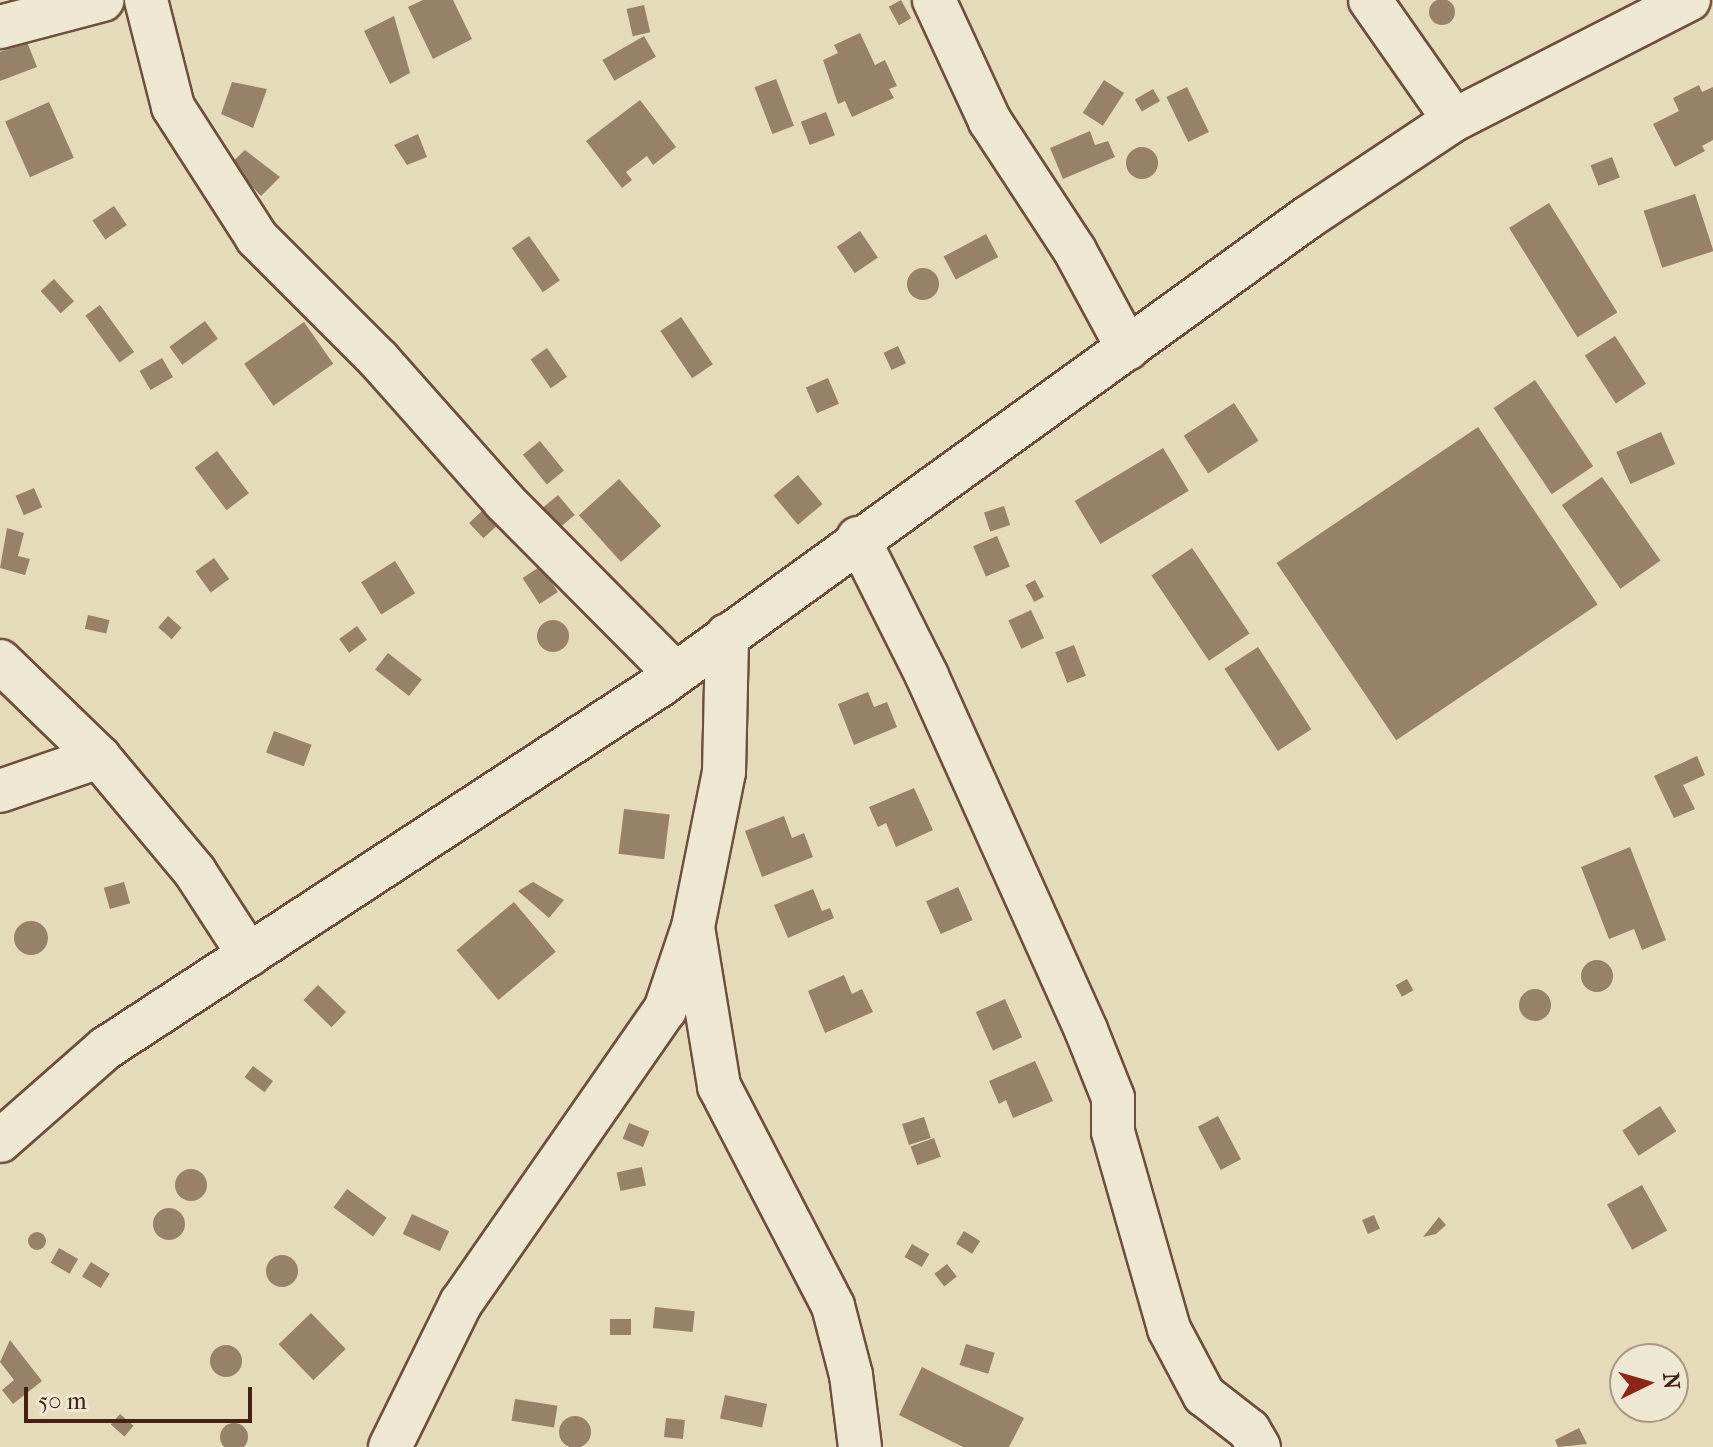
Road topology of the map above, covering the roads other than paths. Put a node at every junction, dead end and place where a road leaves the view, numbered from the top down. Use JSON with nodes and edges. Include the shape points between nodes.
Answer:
{"nodes":[{"id":1,"x":103,"y":0,"type":"edge"},
{"id":2,"x":146,"y":0,"type":"edge"},
{"id":3,"x":934,"y":0,"type":"edge"},
{"id":4,"x":1370,"y":0,"type":"edge"},
{"id":5,"x":1689,"y":0,"type":"edge"},
{"id":6,"x":0,"y":27,"type":"edge"},
{"id":7,"x":1454,"y":120,"type":"junction"},
{"id":8,"x":1128,"y":349,"type":"junction"},
{"id":9,"x":858,"y":538,"type":"junction"},
{"id":10,"x":727,"y":635,"type":"junction"},
{"id":11,"x":0,"y":661,"type":"edge"},
{"id":12,"x":675,"y":673,"type":"junction"},
{"id":13,"x":99,"y":757,"type":"junction"},
{"id":14,"x":0,"y":791,"type":"edge"},
{"id":15,"x":693,"y":927,"type":"junction"},
{"id":16,"x":249,"y":955,"type":"junction"},
{"id":17,"x":0,"y":1141,"type":"edge"},
{"id":18,"x":390,"y":1447,"type":"edge"},
{"id":19,"x":860,"y":1447,"type":"edge"},
{"id":20,"x":1259,"y":1447,"type":"edge"}],
"edges":[{"from":1,"to":6,"type":"street"},
{"from":2,"to":12,"type":"street","via":[[173,107],[257,238],[379,360],[504,501]]},
{"from":3,"to":8,"type":"street","via":[[990,121],[1075,251]]},
{"from":4,"to":7,"type":"street"},
{"from":5,"to":7,"type":"street"},
{"from":7,"to":8,"type":"street","via":[[1307,218]]},
{"from":8,"to":9,"type":"street"},
{"from":9,"to":10,"type":"street"},
{"from":9,"to":20,"type":"street","via":[[927,676],[1113,1098],[1113,1132],[1169,1329],[1204,1395],[1249,1430]]},
{"from":10,"to":12,"type":"street"},
{"from":10,"to":15,"type":"street","via":[[724,772]]},
{"from":11,"to":13,"type":"street"},
{"from":12,"to":16,"type":"street"},
{"from":13,"to":14,"type":"street"},
{"from":13,"to":16,"type":"street","via":[[195,872]]},
{"from":15,"to":18,"type":"street","via":[[665,1010],[461,1303]]},
{"from":15,"to":19,"type":"street","via":[[719,1086],[833,1306],[851,1375]]},
{"from":16,"to":17,"type":"street","via":[[106,1048]]}]}
